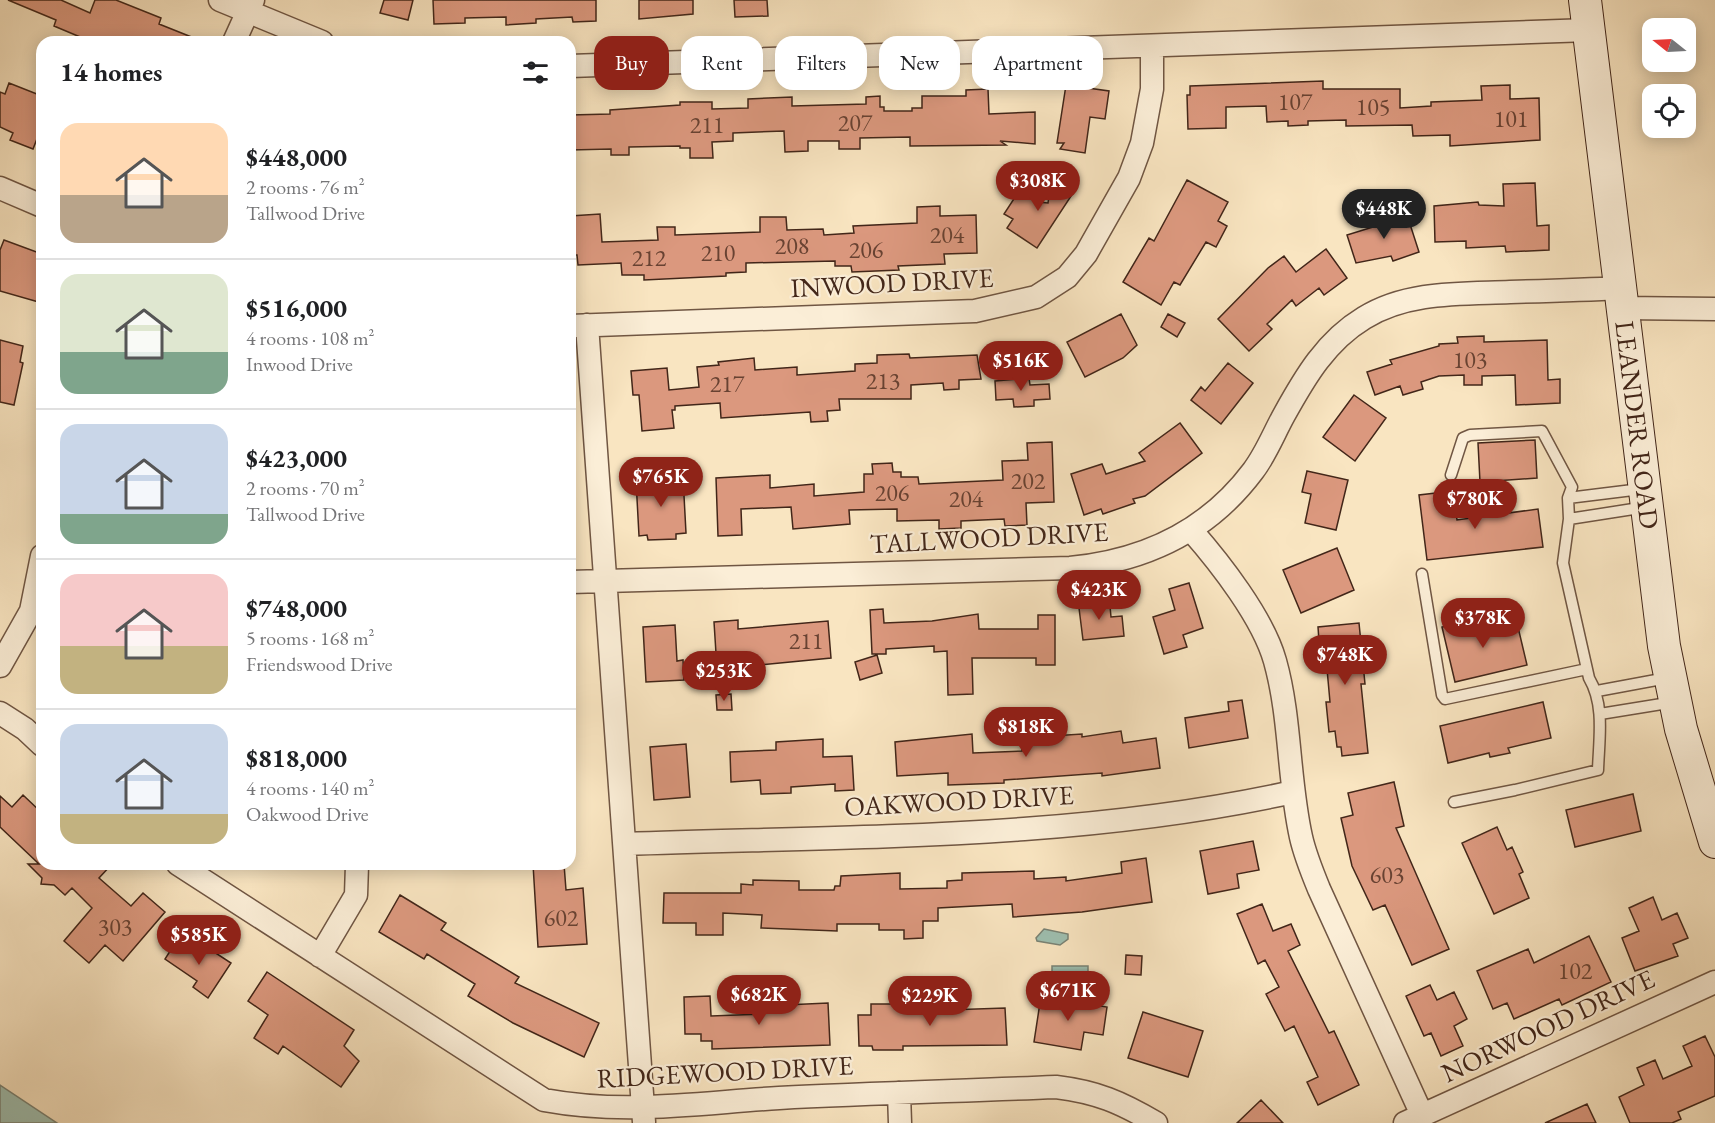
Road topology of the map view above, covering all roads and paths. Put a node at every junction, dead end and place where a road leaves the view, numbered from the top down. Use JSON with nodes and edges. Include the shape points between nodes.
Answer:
{"nodes":[{"id":1,"x":220,"y":0,"type":"edge"},
{"id":2,"x":1585,"y":0,"type":"edge"},
{"id":3,"x":251,"y":6,"type":"edge"},
{"id":4,"x":1589,"y":30,"type":"junction"},
{"id":5,"x":237,"y":36,"type":"edge"},
{"id":6,"x":310,"y":36,"type":"edge"},
{"id":7,"x":1152,"y":48,"type":"junction"},
{"id":8,"x":576,"y":66,"type":"edge"},
{"id":9,"x":0,"y":188,"type":"edge"},
{"id":10,"x":36,"y":203,"type":"edge"},
{"id":11,"x":1621,"y":298,"type":"junction"},
{"id":12,"x":1715,"y":309,"type":"edge"},
{"id":13,"x":578,"y":325,"type":"edge"},
{"id":14,"x":1451,"y":475,"type":"dead end"},
{"id":15,"x":1568,"y":498,"type":"junction"},
{"id":16,"x":1645,"y":498,"type":"junction"},
{"id":17,"x":1569,"y":519,"type":"junction"},
{"id":18,"x":1191,"y":530,"type":"junction"},
{"id":19,"x":1422,"y":574,"type":"dead end"},
{"id":20,"x":606,"y":580,"type":"junction"},
{"id":21,"x":576,"y":582,"type":"edge"},
{"id":22,"x":36,"y":586,"type":"edge"},
{"id":23,"x":0,"y":666,"type":"edge"},
{"id":24,"x":1587,"y":669,"type":"junction"},
{"id":25,"x":1673,"y":690,"type":"junction"},
{"id":26,"x":1597,"y":691,"type":"junction"},
{"id":27,"x":0,"y":714,"type":"edge"},
{"id":28,"x":1600,"y":714,"type":"junction"},
{"id":29,"x":36,"y":739,"type":"edge"},
{"id":30,"x":1293,"y":792,"type":"junction"},
{"id":31,"x":1454,"y":802,"type":"dead end"},
{"id":32,"x":1715,"y":842,"type":"edge"},
{"id":33,"x":626,"y":844,"type":"junction"},
{"id":34,"x":187,"y":870,"type":"edge"},
{"id":35,"x":357,"y":870,"type":"edge"},
{"id":36,"x":320,"y":956,"type":"junction"},
{"id":37,"x":1715,"y":982,"type":"edge"},
{"id":38,"x":899,"y":1093,"type":"junction"},
{"id":39,"x":644,"y":1116,"type":"edge"},
{"id":40,"x":1414,"y":1119,"type":"edge"},
{"id":41,"x":900,"y":1123,"type":"edge"},
{"id":42,"x":1156,"y":1123,"type":"edge"}],
"edges":[{"from":1,"to":3,"type":"street"},
{"from":2,"to":4,"type":"main road","name":"LEANDER ROAD"},
{"from":3,"to":5,"type":"street"},
{"from":3,"to":6,"type":"street"},
{"from":4,"to":7,"type":"street"},
{"from":4,"to":11,"type":"main road","name":"LEANDER ROAD"},
{"from":7,"to":8,"type":"street"},
{"from":7,"to":13,"type":"street","name":"INWOOD DRIVE","via":[[1152,89],[1142,143],[1130,178],[1086,254],[1067,278],[1036,297],[975,311]]},
{"from":9,"to":10,"type":"street"},
{"from":11,"to":12,"type":"street","name":"TALLWOOD DRIVE"},
{"from":11,"to":16,"type":"main road","name":"LEANDER ROAD"},
{"from":11,"to":18,"type":"street","name":"TALLWOOD DRIVE","via":[[1424,296],[1366,316],[1323,353],[1254,470],[1221,507]]},
{"from":13,"to":20,"type":"street"},
{"from":14,"to":15,"type":"lane","via":[[1462,438],[1542,431],[1572,487]]},
{"from":15,"to":16,"type":"lane"},
{"from":15,"to":17,"type":"lane"},
{"from":16,"to":17,"type":"lane"},
{"from":16,"to":25,"type":"main road","name":"LEANDER ROAD"},
{"from":17,"to":24,"type":"lane","via":[[1563,563]]},
{"from":18,"to":20,"type":"street","name":"TALLWOOD DRIVE","via":[[1159,548],[1070,568]]},
{"from":18,"to":30,"type":"street","via":[[1244,600],[1275,659],[1289,740]]},
{"from":19,"to":24,"type":"lane","via":[[1445,699]]},
{"from":20,"to":21,"type":"street","name":"TALLWOOD DRIVE"},
{"from":20,"to":33,"type":"street"},
{"from":22,"to":23,"type":"street","via":[[31,611]]},
{"from":24,"to":26,"type":"lane"},
{"from":25,"to":26,"type":"lane"},
{"from":25,"to":28,"type":"lane"},
{"from":25,"to":32,"type":"main road","name":"LEANDER ROAD"},
{"from":26,"to":28,"type":"lane"},
{"from":27,"to":29,"type":"street"},
{"from":28,"to":31,"type":"lane","via":[[1598,770]]},
{"from":30,"to":33,"type":"street","name":"OAKWOOD DRIVE","via":[[1239,804],[1085,824]]},
{"from":30,"to":40,"type":"street","via":[[1301,838],[1319,889]]},
{"from":33,"to":39,"type":"street"},
{"from":34,"to":36,"type":"street","name":"RIDGEWOOD DRIVE"},
{"from":35,"to":36,"type":"street","via":[[356,895]]},
{"from":36,"to":39,"type":"street","name":"RIDGEWOOD DRIVE","via":[[544,1100]]},
{"from":37,"to":40,"type":"street","name":"NORWOOD DRIVE"},
{"from":38,"to":39,"type":"street","name":"RIDGEWOOD DRIVE","via":[[742,1100]]},
{"from":38,"to":41,"type":"street"},
{"from":38,"to":42,"type":"street","name":"RIDGEWOOD DRIVE","via":[[1056,1087],[1091,1091]]}]}
